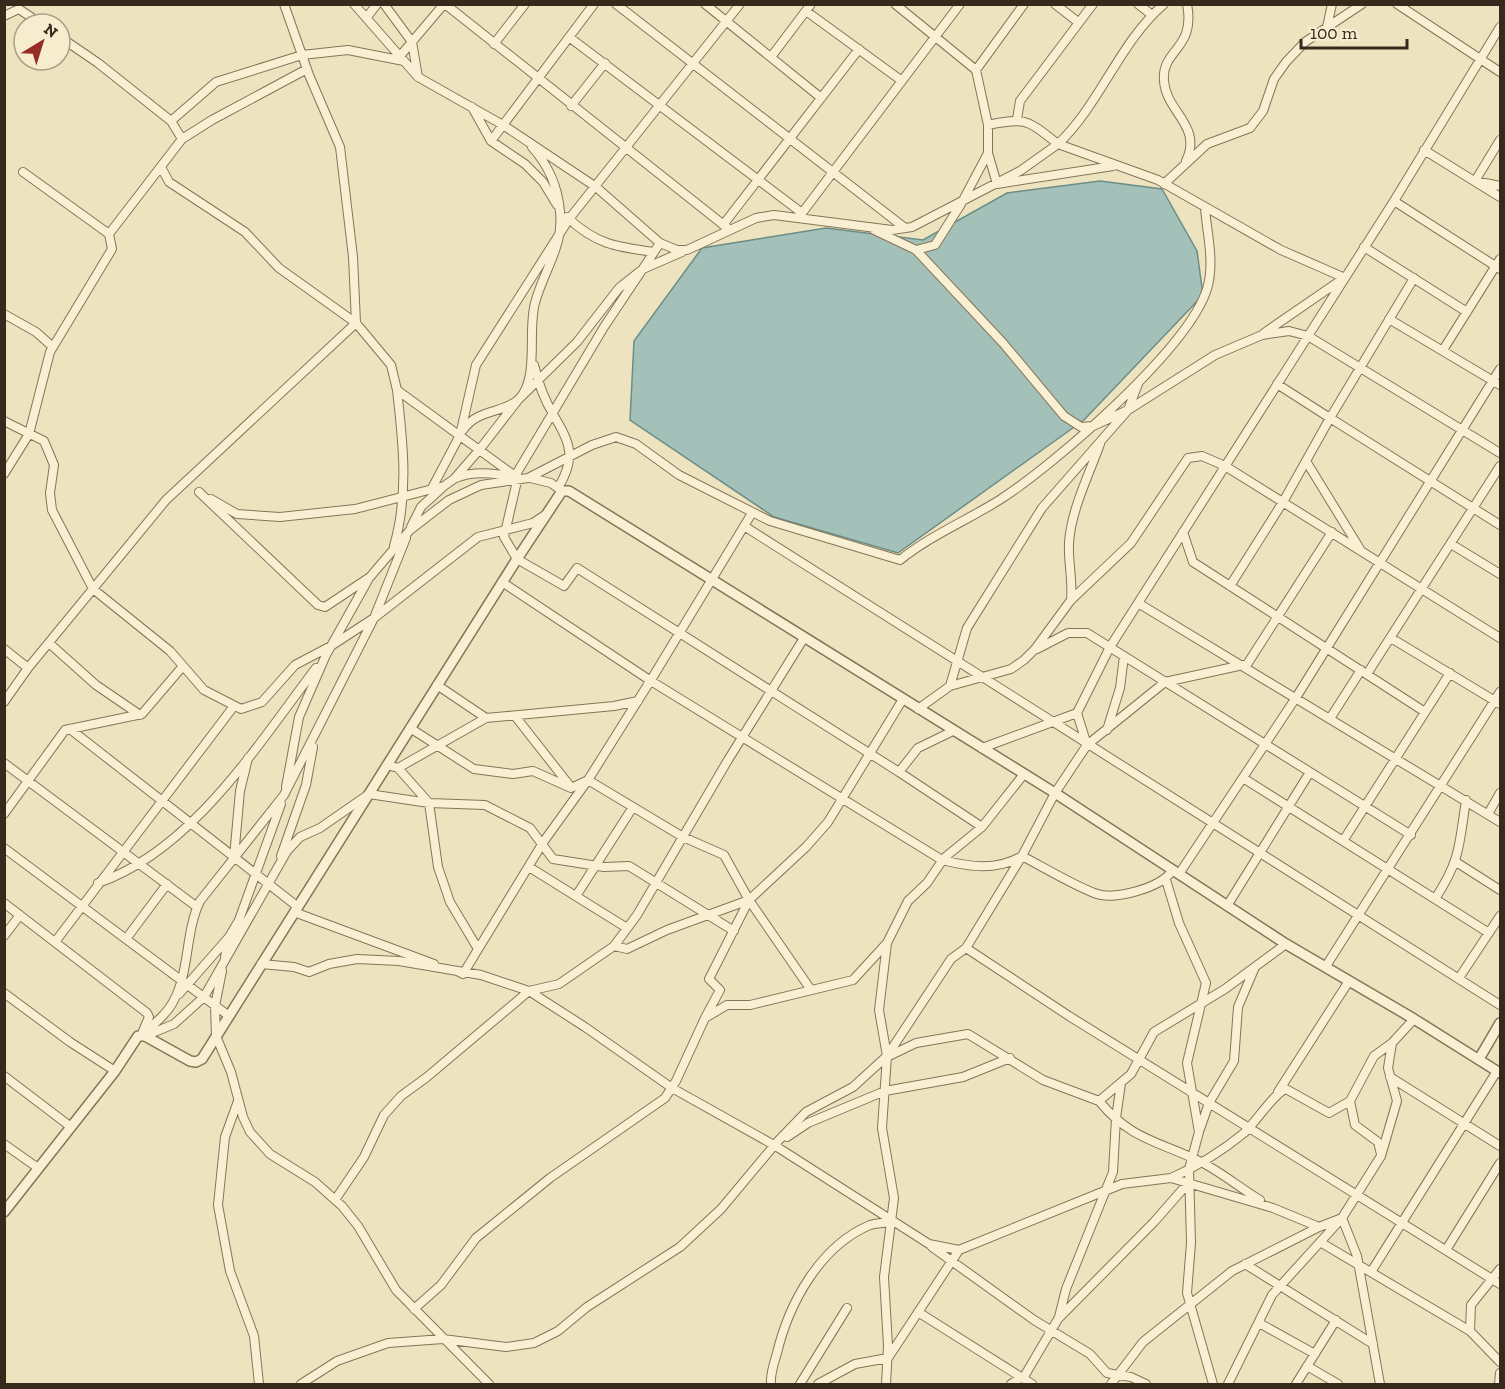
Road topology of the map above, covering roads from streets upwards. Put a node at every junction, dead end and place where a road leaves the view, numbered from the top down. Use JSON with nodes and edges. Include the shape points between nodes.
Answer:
{"nodes":[{"id":1,"x":28,"y":4,"type":"edge"},
{"id":2,"x":284,"y":4,"type":"edge"},
{"id":3,"x":354,"y":4,"type":"edge"},
{"id":4,"x":377,"y":4,"type":"edge"},
{"id":5,"x":384,"y":4,"type":"edge"},
{"id":6,"x":525,"y":4,"type":"edge"},
{"id":7,"x":594,"y":4,"type":"edge"},
{"id":8,"x":616,"y":4,"type":"edge"},
{"id":9,"x":705,"y":4,"type":"edge"},
{"id":10,"x":740,"y":4,"type":"edge"},
{"id":11,"x":895,"y":4,"type":"edge"},
{"id":12,"x":960,"y":4,"type":"edge"},
{"id":13,"x":1024,"y":4,"type":"edge"},
{"id":14,"x":1055,"y":4,"type":"edge"},
{"id":15,"x":1093,"y":4,"type":"edge"},
{"id":16,"x":1138,"y":4,"type":"edge"},
{"id":17,"x":1164,"y":4,"type":"edge"},
{"id":18,"x":1187,"y":4,"type":"edge"},
{"id":19,"x":1332,"y":4,"type":"edge"},
{"id":20,"x":1362,"y":4,"type":"edge"},
{"id":21,"x":1397,"y":4,"type":"edge"},
{"id":22,"x":442,"y":5,"type":"edge"},
{"id":23,"x":808,"y":8,"type":"edge"},
{"id":24,"x":19,"y":9,"type":"junction"},
{"id":25,"x":23,"y":12,"type":"edge"},
{"id":26,"x":1152,"y":15,"type":"junction"},
{"id":27,"x":4,"y":16,"type":"edge"},
{"id":28,"x":367,"y":17,"type":"junction"},
{"id":29,"x":727,"y":21,"type":"junction"},
{"id":30,"x":1078,"y":22,"type":"junction"},
{"id":31,"x":1327,"y":27,"type":"junction"},
{"id":32,"x":1500,"y":27,"type":"edge"},
{"id":33,"x":569,"y":37,"type":"junction"},
{"id":34,"x":936,"y":37,"type":"junction"},
{"id":35,"x":412,"y":42,"type":"junction"},
{"id":36,"x":494,"y":44,"type":"junction"},
{"id":37,"x":72,"y":45,"type":"edge"},
{"id":38,"x":859,"y":49,"type":"junction"},
{"id":39,"x":302,"y":55,"type":"junction"},
{"id":40,"x":771,"y":57,"type":"junction"},
{"id":41,"x":402,"y":58,"type":"junction"},
{"id":42,"x":1479,"y":59,"type":"junction"},
{"id":43,"x":605,"y":63,"type":"junction"},
{"id":44,"x":694,"y":64,"type":"junction"},
{"id":45,"x":307,"y":69,"type":"junction"},
{"id":46,"x":976,"y":70,"type":"junction"},
{"id":47,"x":1500,"y":72,"type":"edge"},
{"id":48,"x":418,"y":77,"type":"junction"},
{"id":49,"x":537,"y":78,"type":"junction"},
{"id":50,"x":902,"y":81,"type":"junction"},
{"id":51,"x":820,"y":97,"type":"junction"},
{"id":52,"x":662,"y":105,"type":"junction"},
{"id":53,"x":572,"y":106,"type":"junction"},
{"id":54,"x":472,"y":107,"type":"junction"},
{"id":55,"x":1017,"y":119,"type":"junction"},
{"id":56,"x":171,"y":121,"type":"junction"},
{"id":57,"x":503,"y":125,"type":"junction"},
{"id":58,"x":988,"y":125,"type":"junction"},
{"id":59,"x":789,"y":137,"type":"junction"},
{"id":60,"x":182,"y":139,"type":"junction"},
{"id":61,"x":525,"y":139,"type":"junction"},
{"id":62,"x":1500,"y":140,"type":"edge"},
{"id":63,"x":491,"y":141,"type":"junction"},
{"id":64,"x":1058,"y":144,"type":"junction"},
{"id":65,"x":1498,"y":149,"type":"edge"},
{"id":66,"x":626,"y":150,"type":"junction"},
{"id":67,"x":1424,"y":150,"type":"junction"},
{"id":68,"x":987,"y":153,"type":"junction"},
{"id":69,"x":1186,"y":162,"type":"junction"},
{"id":70,"x":1118,"y":165,"type":"junction"},
{"id":71,"x":162,"y":167,"type":"junction"},
{"id":72,"x":833,"y":171,"type":"junction"},
{"id":73,"x":23,"y":172,"type":"dead end"},
{"id":74,"x":757,"y":178,"type":"junction"},
{"id":75,"x":1475,"y":181,"type":"junction"},
{"id":76,"x":997,"y":184,"type":"junction"},
{"id":77,"x":1164,"y":184,"type":"junction"},
{"id":78,"x":1500,"y":186,"type":"edge"},
{"id":79,"x":596,"y":187,"type":"junction"},
{"id":80,"x":1500,"y":197,"type":"edge"},
{"id":81,"x":1394,"y":201,"type":"junction"},
{"id":82,"x":961,"y":204,"type":"junction"},
{"id":83,"x":1205,"y":208,"type":"junction"},
{"id":84,"x":560,"y":211,"type":"junction"},
{"id":85,"x":800,"y":215,"type":"junction"},
{"id":86,"x":569,"y":219,"type":"junction"},
{"id":87,"x":866,"y":225,"type":"junction"},
{"id":88,"x":726,"y":227,"type":"junction"},
{"id":89,"x":905,"y":228,"type":"junction"},
{"id":90,"x":561,"y":231,"type":"junction"},
{"id":91,"x":109,"y":234,"type":"junction"},
{"id":92,"x":660,"y":243,"type":"junction"},
{"id":93,"x":1364,"y":248,"type":"junction"},
{"id":94,"x":687,"y":250,"type":"junction"},
{"id":95,"x":916,"y":250,"type":"junction"},
{"id":96,"x":654,"y":252,"type":"junction"},
{"id":97,"x":1499,"y":265,"type":"edge"},
{"id":98,"x":643,"y":269,"type":"junction"},
{"id":99,"x":1345,"y":278,"type":"junction"},
{"id":100,"x":1414,"y":278,"type":"junction"},
{"id":101,"x":1467,"y":312,"type":"junction"},
{"id":102,"x":4,"y":314,"type":"edge"},
{"id":103,"x":1389,"y":319,"type":"junction"},
{"id":104,"x":356,"y":323,"type":"junction"},
{"id":105,"x":1262,"y":335,"type":"junction"},
{"id":106,"x":1308,"y":336,"type":"junction"},
{"id":107,"x":53,"y":347,"type":"junction"},
{"id":108,"x":1443,"y":350,"type":"junction"},
{"id":109,"x":532,"y":358,"type":"junction"},
{"id":110,"x":1359,"y":367,"type":"junction"},
{"id":111,"x":1500,"y":369,"type":"edge"},
{"id":112,"x":1139,"y":380,"type":"junction"},
{"id":113,"x":538,"y":382,"type":"junction"},
{"id":114,"x":1497,"y":383,"type":"edge"},
{"id":115,"x":1277,"y":384,"type":"junction"},
{"id":116,"x":397,"y":390,"type":"junction"},
{"id":117,"x":518,"y":400,"type":"junction"},
{"id":118,"x":1128,"y":410,"type":"junction"},
{"id":119,"x":553,"y":413,"type":"junction"},
{"id":120,"x":1330,"y":418,"type":"junction"},
{"id":121,"x":4,"y":421,"type":"edge"},
{"id":122,"x":1093,"y":426,"type":"junction"},
{"id":123,"x":1463,"y":430,"type":"junction"},
{"id":124,"x":29,"y":434,"type":"junction"},
{"id":125,"x":460,"y":435,"type":"junction"},
{"id":126,"x":1102,"y":440,"type":"junction"},
{"id":127,"x":480,"y":449,"type":"junction"},
{"id":128,"x":1500,"y":453,"type":"edge"},
{"id":129,"x":571,"y":457,"type":"junction"},
{"id":130,"x":1306,"y":461,"type":"junction"},
{"id":131,"x":1225,"y":466,"type":"junction"},
{"id":132,"x":1500,"y":466,"type":"edge"},
{"id":133,"x":4,"y":474,"type":"edge"},
{"id":134,"x":528,"y":478,"type":"junction"},
{"id":135,"x":454,"y":479,"type":"junction"},
{"id":136,"x":516,"y":479,"type":"junction"},
{"id":137,"x":1431,"y":480,"type":"junction"},
{"id":138,"x":184,"y":483,"type":"junction"},
{"id":139,"x":444,"y":486,"type":"junction"},
{"id":140,"x":430,"y":490,"type":"junction"},
{"id":141,"x":560,"y":490,"type":"junction"},
{"id":142,"x":199,"y":492,"type":"junction"},
{"id":143,"x":402,"y":498,"type":"junction"},
{"id":144,"x":1282,"y":502,"type":"junction"},
{"id":145,"x":1474,"y":508,"type":"junction"},
{"id":146,"x":752,"y":513,"type":"junction"},
{"id":147,"x":544,"y":515,"type":"junction"},
{"id":148,"x":1500,"y":525,"type":"edge"},
{"id":149,"x":744,"y":526,"type":"junction"},
{"id":150,"x":506,"y":529,"type":"junction"},
{"id":151,"x":410,"y":530,"type":"junction"},
{"id":152,"x":1183,"y":532,"type":"junction"},
{"id":153,"x":1332,"y":532,"type":"junction"},
{"id":154,"x":1451,"y":544,"type":"junction"},
{"id":155,"x":393,"y":550,"type":"junction"},
{"id":156,"x":1361,"y":550,"type":"junction"},
{"id":157,"x":517,"y":559,"type":"junction"},
{"id":158,"x":1380,"y":562,"type":"junction"},
{"id":159,"x":1500,"y":574,"type":"edge"},
{"id":160,"x":370,"y":578,"type":"junction"},
{"id":161,"x":711,"y":580,"type":"junction"},
{"id":162,"x":502,"y":582,"type":"junction"},
{"id":163,"x":1230,"y":586,"type":"junction"},
{"id":164,"x":93,"y":589,"type":"junction"},
{"id":165,"x":1422,"y":589,"type":"junction"},
{"id":166,"x":1071,"y":600,"type":"junction"},
{"id":167,"x":1138,"y":603,"type":"junction"},
{"id":168,"x":1278,"y":617,"type":"junction"},
{"id":169,"x":374,"y":618,"type":"junction"},
{"id":170,"x":679,"y":633,"type":"junction"},
{"id":171,"x":804,"y":638,"type":"junction"},
{"id":172,"x":1391,"y":638,"type":"junction"},
{"id":173,"x":1500,"y":638,"type":"edge"},
{"id":174,"x":49,"y":643,"type":"junction"},
{"id":175,"x":331,"y":646,"type":"junction"},
{"id":176,"x":1110,"y":646,"type":"junction"},
{"id":177,"x":1326,"y":648,"type":"junction"},
{"id":178,"x":4,"y":649,"type":"edge"},
{"id":179,"x":1035,"y":649,"type":"junction"},
{"id":180,"x":326,"y":655,"type":"junction"},
{"id":181,"x":1124,"y":656,"type":"junction"},
{"id":182,"x":957,"y":663,"type":"junction"},
{"id":183,"x":183,"y":666,"type":"junction"},
{"id":184,"x":1244,"y":666,"type":"junction"},
{"id":185,"x":28,"y":668,"type":"junction"},
{"id":186,"x":1364,"y":672,"type":"junction"},
{"id":187,"x":1449,"y":673,"type":"junction"},
{"id":188,"x":982,"y":678,"type":"junction"},
{"id":189,"x":651,"y":681,"type":"junction"},
{"id":190,"x":1165,"y":682,"type":"junction"},
{"id":191,"x":437,"y":685,"type":"junction"},
{"id":192,"x":950,"y":686,"type":"junction"},
{"id":193,"x":770,"y":692,"type":"junction"},
{"id":194,"x":1500,"y":692,"type":"edge"},
{"id":195,"x":1297,"y":696,"type":"junction"},
{"id":196,"x":903,"y":699,"type":"junction"},
{"id":197,"x":638,"y":701,"type":"junction"},
{"id":198,"x":4,"y":702,"type":"edge"},
{"id":199,"x":1498,"y":702,"type":"edge"},
{"id":200,"x":234,"y":706,"type":"junction"},
{"id":201,"x":918,"y":709,"type":"junction"},
{"id":202,"x":1425,"y":712,"type":"junction"},
{"id":203,"x":1077,"y":713,"type":"junction"},
{"id":204,"x":140,"y":715,"type":"junction"},
{"id":205,"x":514,"y":716,"type":"junction"},
{"id":206,"x":1330,"y":717,"type":"junction"},
{"id":207,"x":486,"y":718,"type":"junction"},
{"id":208,"x":1051,"y":723,"type":"junction"},
{"id":209,"x":410,"y":728,"type":"junction"},
{"id":210,"x":70,"y":729,"type":"junction"},
{"id":211,"x":953,"y":731,"type":"junction"},
{"id":212,"x":1106,"y":732,"type":"junction"},
{"id":213,"x":314,"y":737,"type":"junction"},
{"id":214,"x":742,"y":738,"type":"junction"},
{"id":215,"x":1265,"y":744,"type":"junction"},
{"id":216,"x":1087,"y":745,"type":"junction"},
{"id":217,"x":437,"y":746,"type":"junction"},
{"id":218,"x":982,"y":748,"type":"junction"},
{"id":219,"x":869,"y":754,"type":"junction"},
{"id":220,"x":248,"y":756,"type":"junction"},
{"id":221,"x":1396,"y":757,"type":"junction"},
{"id":222,"x":4,"y":763,"type":"edge"},
{"id":223,"x":387,"y":765,"type":"junction"},
{"id":224,"x":398,"y":768,"type":"junction"},
{"id":225,"x":899,"y":772,"type":"junction"},
{"id":226,"x":1310,"y":772,"type":"junction"},
{"id":227,"x":1024,"y":774,"type":"junction"},
{"id":228,"x":1243,"y":778,"type":"junction"},
{"id":229,"x":588,"y":780,"type":"junction"},
{"id":230,"x":28,"y":781,"type":"junction"},
{"id":231,"x":1442,"y":785,"type":"junction"},
{"id":232,"x":571,"y":788,"type":"junction"},
{"id":233,"x":1055,"y":793,"type":"junction"},
{"id":234,"x":369,"y":794,"type":"junction"},
{"id":235,"x":1500,"y":794,"type":"edge"},
{"id":236,"x":284,"y":795,"type":"junction"},
{"id":237,"x":843,"y":797,"type":"junction"},
{"id":238,"x":161,"y":800,"type":"junction"},
{"id":239,"x":1466,"y":800,"type":"junction"},
{"id":240,"x":429,"y":803,"type":"junction"},
{"id":241,"x":1365,"y":806,"type":"junction"},
{"id":242,"x":633,"y":807,"type":"junction"},
{"id":243,"x":1288,"y":807,"type":"junction"},
{"id":244,"x":4,"y":814,"type":"edge"},
{"id":245,"x":1488,"y":814,"type":"junction"},
{"id":246,"x":1500,"y":822,"type":"edge"},
{"id":247,"x":191,"y":823,"type":"junction"},
{"id":248,"x":1213,"y":824,"type":"junction"},
{"id":249,"x":982,"y":827,"type":"junction"},
{"id":250,"x":1411,"y":835,"type":"junction"},
{"id":251,"x":683,"y":837,"type":"junction"},
{"id":252,"x":1343,"y":841,"type":"junction"},
{"id":253,"x":542,"y":844,"type":"junction"},
{"id":254,"x":4,"y":848,"type":"edge"},
{"id":255,"x":122,"y":851,"type":"junction"},
{"id":256,"x":1259,"y":853,"type":"junction"},
{"id":257,"x":1022,"y":856,"type":"junction"},
{"id":258,"x":234,"y":857,"type":"junction"},
{"id":259,"x":942,"y":860,"type":"junction"},
{"id":260,"x":1456,"y":862,"type":"junction"},
{"id":261,"x":138,"y":863,"type":"junction"},
{"id":262,"x":595,"y":866,"type":"junction"},
{"id":263,"x":529,"y":867,"type":"junction"},
{"id":264,"x":1389,"y":870,"type":"junction"},
{"id":265,"x":1176,"y":873,"type":"junction"},
{"id":266,"x":256,"y":874,"type":"junction"},
{"id":267,"x":271,"y":880,"type":"junction"},
{"id":268,"x":1166,"y":880,"type":"junction"},
{"id":269,"x":98,"y":883,"type":"junction"},
{"id":270,"x":656,"y":883,"type":"junction"},
{"id":271,"x":167,"y":884,"type":"junction"},
{"id":272,"x":1500,"y":890,"type":"edge"},
{"id":273,"x":576,"y":896,"type":"junction"},
{"id":274,"x":1435,"y":899,"type":"junction"},
{"id":275,"x":749,"y":900,"type":"junction"},
{"id":276,"x":4,"y":903,"type":"edge"},
{"id":277,"x":82,"y":906,"type":"junction"},
{"id":278,"x":1227,"y":906,"type":"junction"},
{"id":279,"x":197,"y":907,"type":"junction"},
{"id":280,"x":296,"y":909,"type":"junction"},
{"id":281,"x":20,"y":915,"type":"junction"},
{"id":282,"x":707,"y":915,"type":"junction"},
{"id":283,"x":1359,"y":916,"type":"junction"},
{"id":284,"x":1500,"y":916,"type":"edge"},
{"id":285,"x":627,"y":928,"type":"junction"},
{"id":286,"x":734,"y":931,"type":"junction"},
{"id":287,"x":1489,"y":933,"type":"junction"},
{"id":288,"x":4,"y":936,"type":"edge"},
{"id":289,"x":229,"y":937,"type":"junction"},
{"id":290,"x":126,"y":939,"type":"junction"},
{"id":291,"x":55,"y":942,"type":"junction"},
{"id":292,"x":887,"y":942,"type":"junction"},
{"id":293,"x":1286,"y":944,"type":"junction"},
{"id":294,"x":614,"y":946,"type":"junction"},
{"id":295,"x":966,"y":948,"type":"junction"},
{"id":296,"x":478,"y":949,"type":"junction"},
{"id":297,"x":261,"y":964,"type":"junction"},
{"id":298,"x":1255,"y":966,"type":"junction"},
{"id":299,"x":1326,"y":966,"type":"junction"},
{"id":300,"x":223,"y":967,"type":"junction"},
{"id":301,"x":463,"y":974,"type":"junction"},
{"id":302,"x":1459,"y":978,"type":"junction"},
{"id":303,"x":1349,"y":981,"type":"junction"},
{"id":304,"x":184,"y":982,"type":"junction"},
{"id":305,"x":811,"y":990,"type":"junction"},
{"id":306,"x":529,"y":991,"type":"junction"},
{"id":307,"x":4,"y":993,"type":"edge"},
{"id":308,"x":204,"y":997,"type":"junction"},
{"id":309,"x":1202,"y":1002,"type":"junction"},
{"id":310,"x":1500,"y":1005,"type":"edge"},
{"id":311,"x":215,"y":1006,"type":"junction"},
{"id":312,"x":229,"y":1016,"type":"junction"},
{"id":313,"x":705,"y":1018,"type":"junction"},
{"id":314,"x":1414,"y":1019,"type":"junction"},
{"id":315,"x":1500,"y":1023,"type":"edge"},
{"id":316,"x":143,"y":1035,"type":"junction"},
{"id":317,"x":216,"y":1036,"type":"junction"},
{"id":318,"x":1392,"y":1044,"type":"junction"},
{"id":319,"x":887,"y":1056,"type":"junction"},
{"id":320,"x":1010,"y":1058,"type":"junction"},
{"id":321,"x":1479,"y":1059,"type":"junction"},
{"id":322,"x":1141,"y":1060,"type":"junction"},
{"id":323,"x":115,"y":1071,"type":"junction"},
{"id":324,"x":1499,"y":1072,"type":"edge"},
{"id":325,"x":4,"y":1076,"type":"edge"},
{"id":326,"x":1390,"y":1077,"type":"junction"},
{"id":327,"x":1121,"y":1083,"type":"junction"},
{"id":328,"x":672,"y":1088,"type":"junction"},
{"id":329,"x":885,"y":1091,"type":"junction"},
{"id":330,"x":1278,"y":1092,"type":"junction"},
{"id":331,"x":1192,"y":1093,"type":"junction"},
{"id":332,"x":239,"y":1100,"type":"junction"},
{"id":333,"x":1099,"y":1101,"type":"junction"},
{"id":334,"x":1350,"y":1101,"type":"junction"},
{"id":335,"x":1209,"y":1103,"type":"junction"},
{"id":336,"x":1116,"y":1118,"type":"junction"},
{"id":337,"x":1464,"y":1124,"type":"junction"},
{"id":338,"x":71,"y":1127,"type":"junction"},
{"id":339,"x":1249,"y":1128,"type":"junction"},
{"id":340,"x":1199,"y":1132,"type":"junction"},
{"id":341,"x":4,"y":1144,"type":"edge"},
{"id":342,"x":774,"y":1145,"type":"junction"},
{"id":343,"x":1500,"y":1146,"type":"edge"},
{"id":344,"x":1381,"y":1156,"type":"junction"},
{"id":345,"x":1191,"y":1158,"type":"junction"},
{"id":346,"x":1203,"y":1163,"type":"junction"},
{"id":347,"x":1500,"y":1163,"type":"edge"},
{"id":348,"x":39,"y":1168,"type":"junction"},
{"id":349,"x":1190,"y":1169,"type":"junction"},
{"id":350,"x":1171,"y":1178,"type":"junction"},
{"id":351,"x":1189,"y":1182,"type":"junction"},
{"id":352,"x":1104,"y":1192,"type":"junction"},
{"id":353,"x":1357,"y":1195,"type":"junction"},
{"id":354,"x":335,"y":1200,"type":"junction"},
{"id":355,"x":1273,"y":1208,"type":"junction"},
{"id":356,"x":4,"y":1212,"type":"edge"},
{"id":357,"x":1342,"y":1218,"type":"junction"},
{"id":358,"x":893,"y":1222,"type":"junction"},
{"id":359,"x":1401,"y":1222,"type":"junction"},
{"id":360,"x":1318,"y":1227,"type":"junction"},
{"id":361,"x":1320,"y":1242,"type":"junction"},
{"id":362,"x":929,"y":1244,"type":"junction"},
{"id":363,"x":959,"y":1250,"type":"junction"},
{"id":364,"x":1446,"y":1250,"type":"junction"},
{"id":365,"x":952,"y":1261,"type":"junction"},
{"id":366,"x":1245,"y":1264,"type":"junction"},
{"id":367,"x":1358,"y":1264,"type":"junction"},
{"id":368,"x":1500,"y":1269,"type":"edge"},
{"id":369,"x":1371,"y":1272,"type":"junction"},
{"id":370,"x":1492,"y":1279,"type":"junction"},
{"id":371,"x":1500,"y":1284,"type":"edge"},
{"id":372,"x":1281,"y":1285,"type":"junction"},
{"id":373,"x":1190,"y":1304,"type":"junction"},
{"id":374,"x":847,"y":1308,"type":"dead end"},
{"id":375,"x":414,"y":1309,"type":"junction"},
{"id":376,"x":918,"y":1312,"type":"junction"},
{"id":377,"x":1058,"y":1318,"type":"junction"},
{"id":378,"x":1336,"y":1320,"type":"junction"},
{"id":379,"x":1259,"y":1323,"type":"junction"},
{"id":380,"x":1051,"y":1331,"type":"junction"},
{"id":381,"x":1470,"y":1331,"type":"junction"},
{"id":382,"x":443,"y":1339,"type":"junction"},
{"id":383,"x":1373,"y":1344,"type":"junction"},
{"id":384,"x":1315,"y":1354,"type":"junction"},
{"id":385,"x":888,"y":1358,"type":"junction"},
{"id":386,"x":1500,"y":1362,"type":"edge"},
{"id":387,"x":1307,"y":1366,"type":"junction"},
{"id":388,"x":1500,"y":1373,"type":"edge"},
{"id":389,"x":1116,"y":1374,"type":"junction"},
{"id":390,"x":1021,"y":1378,"type":"junction"},
{"id":391,"x":259,"y":1384,"type":"edge"},
{"id":392,"x":301,"y":1384,"type":"edge"},
{"id":393,"x":489,"y":1384,"type":"edge"},
{"id":394,"x":771,"y":1384,"type":"edge"},
{"id":395,"x":800,"y":1384,"type":"edge"},
{"id":396,"x":818,"y":1384,"type":"edge"},
{"id":397,"x":886,"y":1384,"type":"edge"},
{"id":398,"x":1011,"y":1384,"type":"edge"},
{"id":399,"x":1032,"y":1384,"type":"edge"},
{"id":400,"x":1112,"y":1384,"type":"edge"},
{"id":401,"x":1146,"y":1384,"type":"edge"},
{"id":402,"x":1213,"y":1384,"type":"edge"},
{"id":403,"x":1228,"y":1384,"type":"edge"},
{"id":404,"x":1296,"y":1384,"type":"edge"},
{"id":405,"x":1338,"y":1384,"type":"edge"},
{"id":406,"x":1380,"y":1384,"type":"edge"},
{"id":407,"x":1499,"y":1384,"type":"edge"}],
"edges":[{"from":1,"to":24,"type":"street"},
{"from":2,"to":39,"type":"street"},
{"from":3,"to":28,"type":"street"},
{"from":4,"to":28,"type":"street"},
{"from":5,"to":35,"type":"street"},
{"from":6,"to":36,"type":"street"},
{"from":7,"to":33,"type":"street"},
{"from":8,"to":44,"type":"street"},
{"from":9,"to":29,"type":"street"},
{"from":10,"to":29,"type":"street"},
{"from":11,"to":34,"type":"street"},
{"from":12,"to":34,"type":"street"},
{"from":13,"to":46,"type":"street"},
{"from":14,"to":30,"type":"street"},
{"from":15,"to":30,"type":"street"},
{"from":16,"to":26,"type":"street"},
{"from":17,"to":26,"type":"street"},
{"from":18,"to":69,"type":"street","via":[[1189,31],[1168,61],[1163,77],[1167,93],[1189,129],[1191,146]]},
{"from":19,"to":31,"type":"street"},
{"from":20,"to":31,"type":"street"},
{"from":21,"to":42,"type":"street"},
{"from":22,"to":35,"type":"street"},
{"from":22,"to":36,"type":"street"},
{"from":23,"to":38,"type":"street"},
{"from":23,"to":40,"type":"street"},
{"from":24,"to":25,"type":"street"},
{"from":24,"to":27,"type":"street"},
{"from":26,"to":64,"type":"street","via":[[1077,124]]},
{"from":28,"to":41,"type":"street"},
{"from":29,"to":40,"type":"street"},
{"from":29,"to":44,"type":"street"},
{"from":30,"to":55,"type":"street","via":[[1020,100]]},
{"from":31,"to":69,"type":"street","via":[[1305,42],[1282,67],[1263,111],[1250,128],[1207,144]]},
{"from":32,"to":42,"type":"street"},
{"from":33,"to":43,"type":"street"},
{"from":33,"to":49,"type":"street"},
{"from":34,"to":46,"type":"street"},
{"from":34,"to":50,"type":"street"},
{"from":35,"to":41,"type":"street"},
{"from":35,"to":48,"type":"street"},
{"from":36,"to":49,"type":"street"},
{"from":37,"to":56,"type":"street"},
{"from":38,"to":50,"type":"street"},
{"from":38,"to":51,"type":"street"},
{"from":39,"to":41,"type":"street","via":[[348,50]]},
{"from":39,"to":45,"type":"street"},
{"from":39,"to":56,"type":"street","via":[[216,82]]},
{"from":40,"to":51,"type":"street"},
{"from":41,"to":48,"type":"street"},
{"from":42,"to":47,"type":"street"},
{"from":42,"to":67,"type":"street"},
{"from":43,"to":52,"type":"street"},
{"from":43,"to":53,"type":"street"},
{"from":44,"to":52,"type":"street"},
{"from":44,"to":59,"type":"street"},
{"from":45,"to":60,"type":"street"},
{"from":45,"to":104,"type":"street","via":[[340,147]]},
{"from":46,"to":58,"type":"street"},
{"from":48,"to":54,"type":"street"},
{"from":49,"to":53,"type":"street"},
{"from":49,"to":57,"type":"street"},
{"from":50,"to":72,"type":"street"},
{"from":51,"to":59,"type":"street"},
{"from":52,"to":66,"type":"street"},
{"from":52,"to":74,"type":"street"},
{"from":53,"to":66,"type":"street"},
{"from":54,"to":57,"type":"street"},
{"from":54,"to":63,"type":"street"},
{"from":55,"to":58,"type":"street"},
{"from":55,"to":64,"type":"street","via":[[1035,126]]},
{"from":56,"to":60,"type":"street"},
{"from":57,"to":61,"type":"street"},
{"from":57,"to":63,"type":"street"},
{"from":58,"to":68,"type":"street"},
{"from":59,"to":72,"type":"street"},
{"from":59,"to":74,"type":"street"},
{"from":60,"to":71,"type":"street"},
{"from":61,"to":79,"type":"street"},
{"from":61,"to":84,"type":"street","via":[[548,165]]},
{"from":62,"to":65,"type":"street"},
{"from":63,"to":84,"type":"street","via":[[543,182]]},
{"from":64,"to":70,"type":"street"},
{"from":64,"to":76,"type":"street"},
{"from":65,"to":75,"type":"street"},
{"from":66,"to":79,"type":"street"},
{"from":66,"to":88,"type":"street"},
{"from":67,"to":75,"type":"street"},
{"from":67,"to":81,"type":"street"},
{"from":68,"to":76,"type":"street"},
{"from":68,"to":82,"type":"street"},
{"from":69,"to":77,"type":"street"},
{"from":70,"to":76,"type":"street"},
{"from":70,"to":77,"type":"street"},
{"from":71,"to":91,"type":"street"},
{"from":71,"to":104,"type":"street","via":[[169,182],[245,232],[279,268]]},
{"from":72,"to":85,"type":"street"},
{"from":72,"to":89,"type":"street"},
{"from":73,"to":91,"type":"street"},
{"from":74,"to":85,"type":"street"},
{"from":74,"to":88,"type":"street"},
{"from":75,"to":78,"type":"street"},
{"from":75,"to":80,"type":"street"},
{"from":76,"to":82,"type":"street"},
{"from":77,"to":83,"type":"street"},
{"from":79,"to":86,"type":"street"},
{"from":79,"to":92,"type":"street"},
{"from":81,"to":93,"type":"street"},
{"from":81,"to":97,"type":"street"},
{"from":82,"to":89,"type":"street"},
{"from":82,"to":95,"type":"street","via":[[935,245]]},
{"from":83,"to":99,"type":"street","via":[[1281,250]]},
{"from":83,"to":112,"type":"street","via":[[1211,267],[1207,290],[1195,316]]},
{"from":84,"to":86,"type":"street"},
{"from":84,"to":90,"type":"street"},
{"from":85,"to":87,"type":"street"},
{"from":85,"to":88,"type":"street","via":[[774,215]]},
{"from":86,"to":90,"type":"street"},
{"from":86,"to":96,"type":"street","via":[[584,234],[620,248]]},
{"from":87,"to":89,"type":"street"},
{"from":87,"to":95,"type":"street"},
{"from":88,"to":94,"type":"street"},
{"from":90,"to":109,"type":"street","via":[[535,303]]},
{"from":90,"to":125,"type":"street","via":[[476,365]]},
{"from":91,"to":107,"type":"street","via":[[112,249]]},
{"from":92,"to":94,"type":"street"},
{"from":92,"to":96,"type":"street"},
{"from":93,"to":99,"type":"street"},
{"from":93,"to":100,"type":"street"},
{"from":94,"to":98,"type":"street"},
{"from":95,"to":122,"type":"street","via":[[1003,343],[1064,416],[1081,427]]},
{"from":96,"to":98,"type":"street"},
{"from":97,"to":101,"type":"street"},
{"from":98,"to":113,"type":"street","via":[[619,288],[577,342]]},
{"from":98,"to":119,"type":"street"},
{"from":99,"to":105,"type":"street"},
{"from":99,"to":106,"type":"street"},
{"from":100,"to":101,"type":"street"},
{"from":100,"to":103,"type":"street"},
{"from":101,"to":108,"type":"street"},
{"from":102,"to":107,"type":"street"},
{"from":103,"to":108,"type":"street"},
{"from":103,"to":110,"type":"street"},
{"from":104,"to":116,"type":"street","via":[[391,365]]},
{"from":104,"to":138,"type":"street"},
{"from":105,"to":106,"type":"street","via":[[1289,331]]},
{"from":105,"to":118,"type":"street","via":[[1215,355]]},
{"from":106,"to":110,"type":"street"},
{"from":106,"to":115,"type":"street"},
{"from":107,"to":124,"type":"street"},
{"from":108,"to":114,"type":"street"},
{"from":109,"to":113,"type":"street"},
{"from":109,"to":117,"type":"street","via":[[531,374]]},
{"from":110,"to":120,"type":"street"},
{"from":110,"to":123,"type":"street"},
{"from":111,"to":114,"type":"street"},
{"from":112,"to":118,"type":"street"},
{"from":112,"to":122,"type":"street"},
{"from":113,"to":117,"type":"street"},
{"from":113,"to":119,"type":"street"},
{"from":114,"to":123,"type":"street"},
{"from":115,"to":120,"type":"street"},
{"from":115,"to":131,"type":"street"},
{"from":116,"to":125,"type":"street"},
{"from":116,"to":143,"type":"street","via":[[405,454]]},
{"from":117,"to":125,"type":"street","via":[[472,420]]},
{"from":117,"to":127,"type":"street"},
{"from":118,"to":122,"type":"street"},
{"from":118,"to":126,"type":"street"},
{"from":119,"to":129,"type":"street","via":[[566,432]]},
{"from":119,"to":136,"type":"street"},
{"from":120,"to":130,"type":"street"},
{"from":120,"to":137,"type":"street"},
{"from":121,"to":124,"type":"street"},
{"from":122,"to":146,"type":"street","via":[[1002,499],[900,560]]},
{"from":123,"to":128,"type":"street"},
{"from":123,"to":137,"type":"street"},
{"from":124,"to":133,"type":"street"},
{"from":124,"to":164,"type":"street","via":[[44,441],[48,449],[54,465],[52,510]]},
{"from":125,"to":127,"type":"street"},
{"from":125,"to":140,"type":"street"},
{"from":126,"to":166,"type":"street","via":[[1069,543]]},
{"from":126,"to":182,"type":"street","via":[[1042,508],[967,628]]},
{"from":127,"to":135,"type":"street"},
{"from":127,"to":136,"type":"street"},
{"from":129,"to":134,"type":"street"},
{"from":129,"to":141,"type":"street"},
{"from":129,"to":146,"type":"street","via":[[616,437],[636,444],[679,475]]},
{"from":130,"to":144,"type":"street"},
{"from":130,"to":156,"type":"street"},
{"from":131,"to":144,"type":"street"},
{"from":131,"to":152,"type":"street"},
{"from":131,"to":166,"type":"street","via":[[1202,456],[1188,458],[1131,543]]},
{"from":132,"to":145,"type":"street"},
{"from":134,"to":136,"type":"street"},
{"from":134,"to":141,"type":"street","via":[[551,483]]},
{"from":135,"to":136,"type":"street","via":[[475,474]]},
{"from":135,"to":139,"type":"street"},
{"from":136,"to":150,"type":"street"},
{"from":136,"to":151,"type":"street","via":[[470,488]]},
{"from":137,"to":145,"type":"street"},
{"from":137,"to":158,"type":"street"},
{"from":138,"to":142,"type":"street"},
{"from":138,"to":164,"type":"street"},
{"from":139,"to":140,"type":"street"},
{"from":139,"to":151,"type":"street","via":[[421,507]]},
{"from":140,"to":143,"type":"street"},
{"from":141,"to":147,"type":"street"},
{"from":141,"to":161,"type":"street","via":[[569,491]]},
{"from":142,"to":143,"type":"street","via":[[237,514],[280,517],[355,509]]},
{"from":142,"to":160,"type":"street","via":[[318,605],[326,607]]},
{"from":143,"to":155,"type":"street"},
{"from":144,"to":153,"type":"street"},
{"from":144,"to":163,"type":"street"},
{"from":145,"to":148,"type":"street"},
{"from":145,"to":154,"type":"street"},
{"from":146,"to":149,"type":"street"},
{"from":147,"to":150,"type":"street","via":[[533,523]]},
{"from":147,"to":157,"type":"street"},
{"from":149,"to":161,"type":"street"},
{"from":149,"to":182,"type":"street"},
{"from":150,"to":157,"type":"street","via":[[504,537]]},
{"from":150,"to":169,"type":"street","via":[[478,537]]},
{"from":151,"to":155,"type":"street"},
{"from":151,"to":169,"type":"street"},
{"from":152,"to":163,"type":"street","via":[[1193,562]]},
{"from":152,"to":167,"type":"street"},
{"from":153,"to":156,"type":"street"},
{"from":153,"to":168,"type":"street"},
{"from":154,"to":159,"type":"street"},
{"from":154,"to":165,"type":"street"},
{"from":155,"to":160,"type":"street"},
{"from":156,"to":158,"type":"street"},
{"from":157,"to":162,"type":"street"},
{"from":157,"to":170,"type":"street","via":[[564,586],[577,568]]},
{"from":158,"to":165,"type":"street"},
{"from":158,"to":177,"type":"street"},
{"from":160,"to":175,"type":"street"},
{"from":161,"to":170,"type":"street"},
{"from":161,"to":171,"type":"street"},
{"from":162,"to":189,"type":"street"},
{"from":162,"to":191,"type":"street"},
{"from":163,"to":168,"type":"street"},
{"from":164,"to":174,"type":"street"},
{"from":164,"to":183,"type":"street"},
{"from":165,"to":172,"type":"street"},
{"from":165,"to":173,"type":"street"},
{"from":166,"to":179,"type":"street"},
{"from":167,"to":176,"type":"street"},
{"from":167,"to":184,"type":"street"},
{"from":168,"to":177,"type":"street"},
{"from":168,"to":184,"type":"street"},
{"from":169,"to":175,"type":"street"},
{"from":169,"to":213,"type":"street"},
{"from":170,"to":189,"type":"street"},
{"from":170,"to":193,"type":"street"},
{"from":171,"to":193,"type":"street"},
{"from":171,"to":196,"type":"street"},
{"from":172,"to":186,"type":"street"},
{"from":172,"to":187,"type":"street"},
{"from":174,"to":185,"type":"street"},
{"from":174,"to":204,"type":"street","via":[[96,685]]},
{"from":175,"to":180,"type":"street"},
{"from":175,"to":200,"type":"street","via":[[295,665],[262,702],[241,709]]},
{"from":176,"to":179,"type":"street","via":[[1087,633],[1068,633]]},
{"from":176,"to":181,"type":"street"},
{"from":176,"to":203,"type":"street"},
{"from":177,"to":186,"type":"street"},
{"from":177,"to":195,"type":"street"},
{"from":178,"to":185,"type":"street"},
{"from":179,"to":188,"type":"street","via":[[1011,669]]},
{"from":180,"to":220,"type":"street"},
{"from":180,"to":236,"type":"street","via":[[299,717]]},
{"from":181,"to":190,"type":"street"},
{"from":181,"to":212,"type":"street","via":[[1120,688]]},
{"from":182,"to":188,"type":"street"},
{"from":182,"to":192,"type":"street"},
{"from":183,"to":200,"type":"street","via":[[204,690]]},
{"from":183,"to":204,"type":"street"},
{"from":184,"to":190,"type":"street"},
{"from":184,"to":195,"type":"street"},
{"from":185,"to":198,"type":"street"},
{"from":186,"to":202,"type":"street"},
{"from":186,"to":206,"type":"street"},
{"from":187,"to":199,"type":"street"},
{"from":187,"to":202,"type":"street"},
{"from":188,"to":192,"type":"street"},
{"from":188,"to":208,"type":"street"},
{"from":189,"to":197,"type":"street"},
{"from":189,"to":214,"type":"street"},
{"from":190,"to":212,"type":"street"},
{"from":190,"to":215,"type":"street"},
{"from":191,"to":207,"type":"street"},
{"from":191,"to":209,"type":"street"},
{"from":192,"to":201,"type":"street"},
{"from":193,"to":214,"type":"street"},
{"from":193,"to":219,"type":"street"},
{"from":194,"to":199,"type":"street"},
{"from":195,"to":206,"type":"street"},
{"from":195,"to":215,"type":"street"},
{"from":196,"to":201,"type":"street"},
{"from":196,"to":219,"type":"street"},
{"from":197,"to":205,"type":"street"},
{"from":197,"to":229,"type":"street"},
{"from":199,"to":231,"type":"street"},
{"from":200,"to":238,"type":"street"},
{"from":201,"to":211,"type":"street"},
{"from":202,"to":221,"type":"street"},
{"from":203,"to":208,"type":"street"},
{"from":203,"to":216,"type":"street"},
{"from":204,"to":210,"type":"street"},
{"from":205,"to":207,"type":"street"},
{"from":205,"to":232,"type":"street"},
{"from":206,"to":221,"type":"street"},
{"from":207,"to":217,"type":"street"},
{"from":208,"to":216,"type":"street"},
{"from":208,"to":218,"type":"street"},
{"from":209,"to":217,"type":"street"},
{"from":209,"to":223,"type":"street"},
{"from":210,"to":230,"type":"street","via":[[65,730]]},
{"from":210,"to":238,"type":"street"},
{"from":211,"to":218,"type":"street"},
{"from":211,"to":225,"type":"street","via":[[918,748]]},
{"from":212,"to":216,"type":"street"},
{"from":213,"to":236,"type":"street"},
{"from":213,"to":267,"type":"street","via":[[306,785]]},
{"from":214,"to":237,"type":"street"},
{"from":214,"to":251,"type":"street"},
{"from":215,"to":226,"type":"street"},
{"from":215,"to":228,"type":"street"},
{"from":216,"to":233,"type":"street"},
{"from":216,"to":248,"type":"street"},
{"from":217,"to":224,"type":"street"},
{"from":217,"to":232,"type":"street","via":[[474,769],[513,774],[533,771]]},
{"from":218,"to":227,"type":"street"},
{"from":219,"to":225,"type":"street"},
{"from":219,"to":237,"type":"street"},
{"from":220,"to":247,"type":"street"},
{"from":220,"to":258,"type":"street","via":[[240,791]]},
{"from":221,"to":231,"type":"street"},
{"from":221,"to":241,"type":"street"},
{"from":222,"to":230,"type":"street"},
{"from":223,"to":224,"type":"street"},
{"from":223,"to":234,"type":"street"},
{"from":224,"to":240,"type":"street"},
{"from":225,"to":249,"type":"street"},
{"from":226,"to":241,"type":"street"},
{"from":226,"to":243,"type":"street"},
{"from":227,"to":233,"type":"street"},
{"from":227,"to":249,"type":"street"},
{"from":228,"to":243,"type":"street"},
{"from":228,"to":248,"type":"street"},
{"from":229,"to":232,"type":"street"},
{"from":229,"to":242,"type":"street"},
{"from":229,"to":253,"type":"street"},
{"from":230,"to":244,"type":"street"},
{"from":230,"to":255,"type":"street"},
{"from":231,"to":239,"type":"street"},
{"from":231,"to":250,"type":"street"},
{"from":233,"to":257,"type":"street"},
{"from":233,"to":265,"type":"street"},
{"from":234,"to":240,"type":"street"},
{"from":234,"to":267,"type":"street","via":[[300,837]]},
{"from":234,"to":280,"type":"street"},
{"from":235,"to":245,"type":"street"},
{"from":236,"to":258,"type":"street"},
{"from":236,"to":266,"type":"street"},
{"from":237,"to":259,"type":"street"},
{"from":237,"to":275,"type":"street","via":[[806,847]]},
{"from":238,"to":247,"type":"street"},
{"from":238,"to":255,"type":"street"},
{"from":239,"to":245,"type":"street"},
{"from":239,"to":260,"type":"street"},
{"from":240,"to":253,"type":"street","via":[[485,805],[530,828]]},
{"from":240,"to":296,"type":"street","via":[[438,867],[450,902]]},
{"from":241,"to":250,"type":"street"},
{"from":241,"to":252,"type":"street"},
{"from":242,"to":251,"type":"street"},
{"from":242,"to":262,"type":"street"},
{"from":243,"to":252,"type":"street"},
{"from":243,"to":256,"type":"street"},
{"from":245,"to":246,"type":"street"},
{"from":247,"to":258,"type":"street"},
{"from":247,"to":261,"type":"street"},
{"from":248,"to":256,"type":"street"},
{"from":248,"to":265,"type":"street"},
{"from":249,"to":259,"type":"street"},
{"from":250,"to":264,"type":"street"},
{"from":251,"to":270,"type":"street"},
{"from":251,"to":275,"type":"street","via":[[724,855]]},
{"from":252,"to":264,"type":"street"},
{"from":253,"to":262,"type":"street","via":[[553,859]]},
{"from":253,"to":263,"type":"street"},
{"from":254,"to":277,"type":"street"},
{"from":255,"to":261,"type":"street"},
{"from":255,"to":269,"type":"street"},
{"from":256,"to":278,"type":"street"},
{"from":256,"to":283,"type":"street"},
{"from":257,"to":259,"type":"street","via":[[1008,864],[970,867]]},
{"from":257,"to":268,"type":"street","via":[[1095,894],[1139,891]]},
{"from":257,"to":295,"type":"street"},
{"from":258,"to":266,"type":"street"},
{"from":258,"to":279,"type":"street"},
{"from":259,"to":292,"type":"street","via":[[927,883],[908,901]]},
{"from":260,"to":272,"type":"street"},
{"from":260,"to":274,"type":"street"},
{"from":261,"to":269,"type":"street","via":[[123,875]]},
{"from":261,"to":271,"type":"street"},
{"from":262,"to":270,"type":"street","via":[[629,866]]},
{"from":262,"to":273,"type":"street"},
{"from":263,"to":273,"type":"street"},
{"from":263,"to":296,"type":"street"},
{"from":264,"to":274,"type":"street"},
{"from":264,"to":283,"type":"street"},
{"from":265,"to":268,"type":"street"},
{"from":265,"to":278,"type":"street"},
{"from":266,"to":267,"type":"street"},
{"from":266,"to":289,"type":"street"},
{"from":267,"to":280,"type":"street"},
{"from":267,"to":300,"type":"street"},
{"from":268,"to":309,"type":"street","via":[[1179,923],[1206,983]]},
{"from":269,"to":277,"type":"street"},
{"from":270,"to":282,"type":"street"},
{"from":270,"to":285,"type":"street"},
{"from":271,"to":279,"type":"street"},
{"from":271,"to":290,"type":"street"},
{"from":273,"to":285,"type":"street"},
{"from":274,"to":287,"type":"street"},
{"from":275,"to":282,"type":"street"},
{"from":275,"to":286,"type":"street"},
{"from":275,"to":305,"type":"street"},
{"from":276,"to":281,"type":"street"},
{"from":277,"to":290,"type":"street"},
{"from":277,"to":291,"type":"street"},
{"from":278,"to":293,"type":"street"},
{"from":279,"to":304,"type":"street","via":[[192,918]]},
{"from":280,"to":297,"type":"street"},
{"from":280,"to":301,"type":"street","via":[[387,948]]},
{"from":281,"to":288,"type":"street"},
{"from":281,"to":291,"type":"street"},
{"from":282,"to":286,"type":"street"},
{"from":282,"to":294,"type":"street","via":[[627,949]]},
{"from":283,"to":299,"type":"street"},
{"from":283,"to":302,"type":"street"},
{"from":284,"to":287,"type":"street"},
{"from":285,"to":294,"type":"street"},
{"from":286,"to":313,"type":"street","via":[[709,979],[720,990]]},
{"from":287,"to":302,"type":"street"},
{"from":289,"to":300,"type":"street"},
{"from":289,"to":304,"type":"street"},
{"from":290,"to":304,"type":"street"},
{"from":291,"to":316,"type":"street","via":[[147,1013]]},
{"from":292,"to":305,"type":"street","via":[[854,980]]},
{"from":292,"to":319,"type":"street","via":[[879,1010]]},
{"from":293,"to":298,"type":"street"},
{"from":293,"to":299,"type":"street"},
{"from":294,"to":306,"type":"street","via":[[559,984]]},
{"from":295,"to":319,"type":"street","via":[[951,959]]},
{"from":295,"to":322,"type":"street"},
{"from":296,"to":301,"type":"street"},
{"from":297,"to":301,"type":"street","via":[[309,972],[357,959],[399,961]]},
{"from":297,"to":312,"type":"street"},
{"from":298,"to":309,"type":"street"},
{"from":298,"to":335,"type":"street","via":[[1238,1007],[1234,1061]]},
{"from":299,"to":303,"type":"street"},
{"from":300,"to":308,"type":"street"},
{"from":300,"to":311,"type":"street"},
{"from":301,"to":306,"type":"street","via":[[481,975]]},
{"from":302,"to":310,"type":"street"},
{"from":303,"to":314,"type":"street"},
{"from":303,"to":330,"type":"street"},
{"from":304,"to":308,"type":"street"},
{"from":304,"to":316,"type":"street","via":[[174,1000]]},
{"from":305,"to":313,"type":"street","via":[[750,1005],[727,1005]]},
{"from":306,"to":328,"type":"street"},
{"from":306,"to":354,"type":"street","via":[[401,1096],[384,1115],[364,1157]]},
{"from":307,"to":323,"type":"street"},
{"from":308,"to":311,"type":"street"},
{"from":308,"to":316,"type":"street","via":[[174,1024]]},
{"from":309,"to":322,"type":"street","via":[[1154,1032]]},
{"from":309,"to":331,"type":"street","via":[[1187,1063]]},
{"from":311,"to":312,"type":"street"},
{"from":311,"to":317,"type":"street"},
{"from":312,"to":317,"type":"street"},
{"from":313,"to":328,"type":"street"},
{"from":314,"to":318,"type":"street"},
{"from":314,"to":321,"type":"street"},
{"from":315,"to":321,"type":"street"},
{"from":316,"to":317,"type":"street","via":[[196,1062]]},
{"from":316,"to":323,"type":"street"},
{"from":317,"to":332,"type":"street"},
{"from":318,"to":326,"type":"street"},
{"from":318,"to":334,"type":"street","via":[[1374,1056]]},
{"from":319,"to":320,"type":"street","via":[[916,1042],[968,1034]]},
{"from":319,"to":329,"type":"street"},
{"from":319,"to":342,"type":"street","via":[[853,1087],[806,1112]]},
{"from":320,"to":329,"type":"street","via":[[963,1077]]},
{"from":320,"to":333,"type":"street","via":[[1043,1080]]},
{"from":321,"to":324,"type":"street"},
{"from":322,"to":327,"type":"street"},
{"from":322,"to":331,"type":"street"},
{"from":323,"to":338,"type":"street"},
{"from":324,"to":337,"type":"street"},
{"from":325,"to":338,"type":"street"},
{"from":326,"to":337,"type":"street"},
{"from":326,"to":344,"type":"street","via":[[1397,1101]]},
{"from":327,"to":333,"type":"street"},
{"from":327,"to":336,"type":"street"},
{"from":328,"to":342,"type":"street"},
{"from":328,"to":375,"type":"street","via":[[665,1098],[550,1178],[476,1238],[441,1285]]},
{"from":329,"to":342,"type":"street","via":[[808,1123]]},
{"from":329,"to":358,"type":"street","via":[[882,1128],[894,1198]]},
{"from":330,"to":334,"type":"street","via":[[1286,1089],[1329,1113]]},
{"from":330,"to":339,"type":"street"},
{"from":331,"to":335,"type":"street"},
{"from":331,"to":340,"type":"street"},
{"from":332,"to":354,"type":"street","via":[[246,1125],[259,1144]]},
{"from":332,"to":391,"type":"street","via":[[225,1137],[218,1205],[230,1271],[254,1336]]},
{"from":333,"to":336,"type":"street"},
{"from":334,"to":344,"type":"street","via":[[1355,1125],[1378,1142]]},
{"from":335,"to":339,"type":"street"},
{"from":335,"to":340,"type":"street"},
{"from":336,"to":345,"type":"street","via":[[1141,1139]]},
{"from":336,"to":352,"type":"street","via":[[1113,1172]]},
{"from":337,"to":343,"type":"street"},
{"from":337,"to":359,"type":"street"},
{"from":338,"to":348,"type":"street"},
{"from":339,"to":346,"type":"street"},
{"from":339,"to":353,"type":"street"},
{"from":340,"to":345,"type":"street"},
{"from":341,"to":348,"type":"street"},
{"from":342,"to":358,"type":"street"},
{"from":342,"to":382,"type":"street","via":[[721,1209],[680,1247],[550,1335],[506,1347]]},
{"from":344,"to":353,"type":"street"},
{"from":345,"to":346,"type":"street"},
{"from":345,"to":349,"type":"street"},
{"from":346,"to":349,"type":"street"},
{"from":346,"to":355,"type":"street"},
{"from":347,"to":364,"type":"street"},
{"from":348,"to":356,"type":"street"},
{"from":349,"to":350,"type":"street"},
{"from":349,"to":351,"type":"street"},
{"from":350,"to":351,"type":"street"},
{"from":350,"to":352,"type":"street","via":[[1122,1184]]},
{"from":351,"to":355,"type":"street"},
{"from":351,"to":373,"type":"street"},
{"from":351,"to":377,"type":"street"},
{"from":352,"to":363,"type":"street"},
{"from":352,"to":377,"type":"street"},
{"from":353,"to":357,"type":"street"},
{"from":353,"to":359,"type":"street"},
{"from":354,"to":375,"type":"street","via":[[358,1226],[390,1282]]},
{"from":355,"to":360,"type":"street"},
{"from":357,"to":360,"type":"street"},
{"from":357,"to":361,"type":"street"},
{"from":357,"to":367,"type":"street"},
{"from":358,"to":362,"type":"street"},
{"from":358,"to":385,"type":"street","via":[[884,1277]]},
{"from":358,"to":394,"type":"street","via":[[871,1225],[836,1247],[814,1271],[781,1335]]},
{"from":359,"to":364,"type":"street"},
{"from":359,"to":369,"type":"street"},
{"from":360,"to":366,"type":"street"},
{"from":361,"to":367,"type":"street"},
{"from":361,"to":372,"type":"street"},
{"from":362,"to":363,"type":"street"},
{"from":362,"to":365,"type":"street"},
{"from":363,"to":365,"type":"street"},
{"from":364,"to":370,"type":"street"},
{"from":365,"to":376,"type":"street"},
{"from":365,"to":380,"type":"street"},
{"from":366,"to":372,"type":"street"},
{"from":366,"to":373,"type":"street"},
{"from":367,"to":369,"type":"street"},
{"from":367,"to":383,"type":"street"},
{"from":368,"to":370,"type":"street"},
{"from":369,"to":381,"type":"street"},
{"from":370,"to":371,"type":"street"},
{"from":370,"to":381,"type":"street","via":[[1472,1305]]},
{"from":372,"to":378,"type":"street"},
{"from":372,"to":379,"type":"street"},
{"from":373,"to":389,"type":"street","via":[[1143,1342]]},
{"from":373,"to":402,"type":"street"},
{"from":374,"to":395,"type":"street"},
{"from":375,"to":382,"type":"street"},
{"from":376,"to":385,"type":"street"},
{"from":376,"to":390,"type":"street"},
{"from":377,"to":380,"type":"street"},
{"from":378,"to":383,"type":"street"},
{"from":378,"to":384,"type":"street"},
{"from":379,"to":384,"type":"street"},
{"from":379,"to":403,"type":"street"},
{"from":380,"to":389,"type":"street","via":[[1090,1354],[1107,1373]]},
{"from":380,"to":390,"type":"street"},
{"from":381,"to":386,"type":"street"},
{"from":382,"to":392,"type":"street","via":[[408,1340],[368,1348]]},
{"from":382,"to":393,"type":"street"},
{"from":383,"to":406,"type":"street"},
{"from":384,"to":387,"type":"street"},
{"from":385,"to":396,"type":"street","via":[[855,1364]]},
{"from":385,"to":397,"type":"street"},
{"from":387,"to":404,"type":"street"},
{"from":387,"to":405,"type":"street"},
{"from":388,"to":407,"type":"street"},
{"from":389,"to":400,"type":"street"},
{"from":389,"to":401,"type":"street"},
{"from":390,"to":398,"type":"street"},
{"from":390,"to":399,"type":"street"}]}
